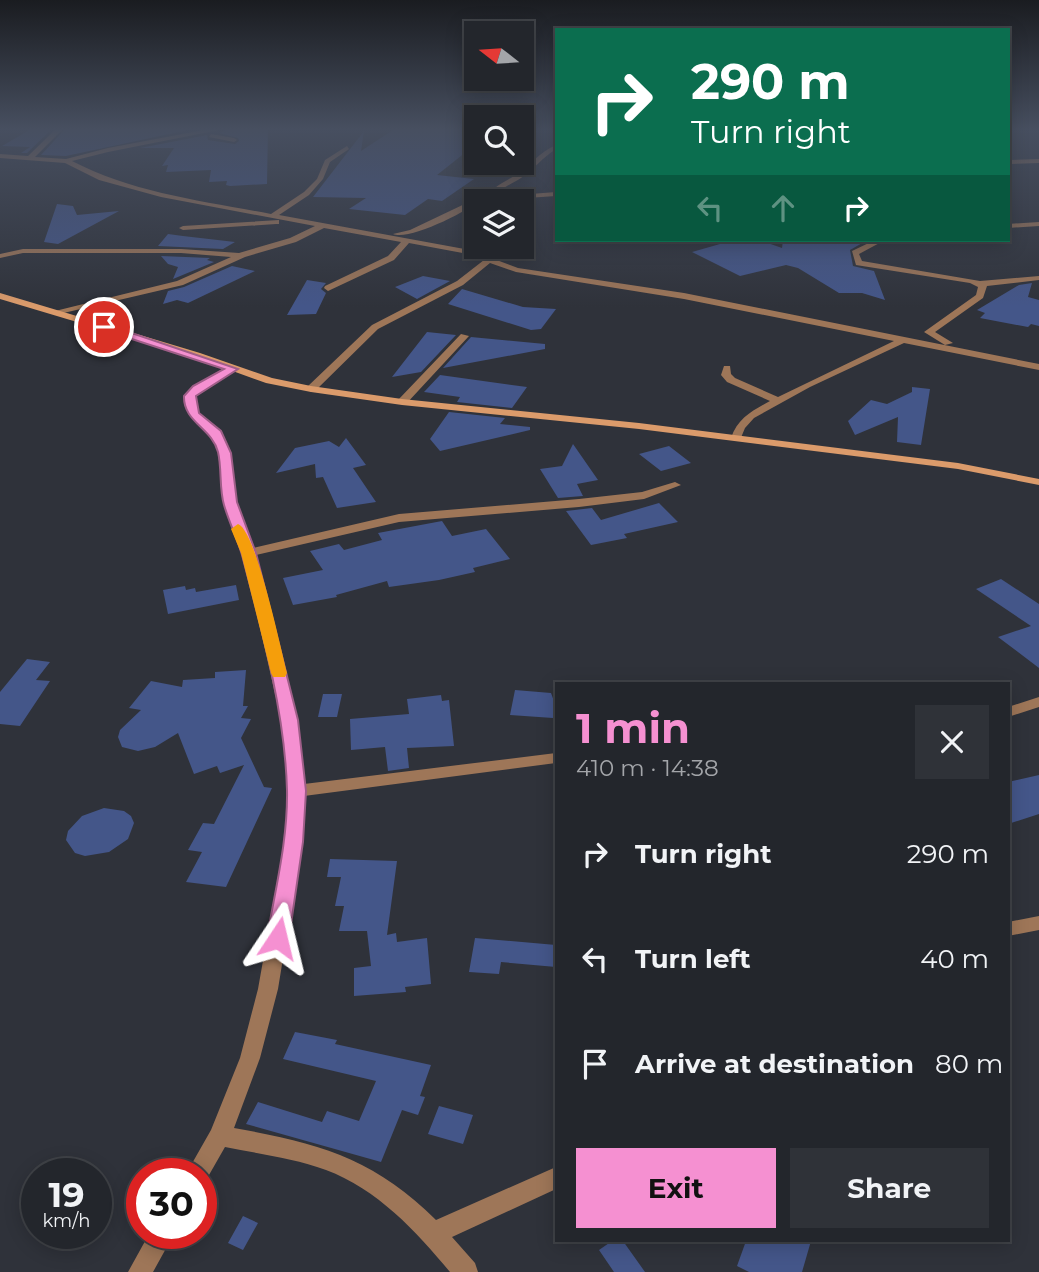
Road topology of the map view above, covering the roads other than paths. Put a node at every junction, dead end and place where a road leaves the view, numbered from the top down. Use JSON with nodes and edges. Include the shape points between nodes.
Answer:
{"nodes":[{"id":1,"x":133,"y":187,"type":"edge"},
{"id":2,"x":312,"y":187,"type":"edge"},
{"id":3,"x":555,"y":194,"type":"edge"},
{"id":4,"x":534,"y":196,"type":"edge"},
{"id":5,"x":464,"y":209,"type":"edge"},
{"id":6,"x":272,"y":216,"type":"junction"},
{"id":7,"x":298,"y":221,"type":"junction"},
{"id":8,"x":1039,"y":224,"type":"edge"},
{"id":9,"x":323,"y":225,"type":"junction"},
{"id":10,"x":1010,"y":226,"type":"edge"},
{"id":11,"x":183,"y":228,"type":"dead end"},
{"id":12,"x":389,"y":235,"type":"junction"},
{"id":13,"x":408,"y":239,"type":"junction"},
{"id":14,"x":877,"y":242,"type":"edge"},
{"id":15,"x":242,"y":255,"type":"junction"},
{"id":16,"x":0,"y":256,"type":"edge"},
{"id":17,"x":489,"y":260,"type":"junction"},
{"id":18,"x":1039,"y":278,"type":"edge"},
{"id":19,"x":980,"y":284,"type":"junction"},
{"id":20,"x":328,"y":288,"type":"dead end"},
{"id":21,"x":0,"y":296,"type":"edge"},
{"id":22,"x":58,"y":313,"type":"junction"},
{"id":23,"x":464,"y":336,"type":"dead end"},
{"id":24,"x":903,"y":340,"type":"junction"},
{"id":25,"x":996,"y":358,"type":"junction"},
{"id":26,"x":1039,"y":367,"type":"edge"},
{"id":27,"x":726,"y":368,"type":"dead end"},
{"id":28,"x":233,"y":369,"type":"junction"},
{"id":29,"x":312,"y":389,"type":"junction"},
{"id":30,"x":777,"y":400,"type":"junction"},
{"id":31,"x":402,"y":402,"type":"junction"},
{"id":32,"x":736,"y":438,"type":"junction"},
{"id":33,"x":1039,"y":482,"type":"edge"},
{"id":34,"x":675,"y":485,"type":"dead end"},
{"id":35,"x":249,"y":553,"type":"junction"},
{"id":36,"x":1039,"y":702,"type":"edge"},
{"id":37,"x":1010,"y":711,"type":"edge"},
{"id":38,"x":555,"y":758,"type":"edge"},
{"id":39,"x":296,"y":791,"type":"junction"},
{"id":40,"x":1039,"y":923,"type":"edge"},
{"id":41,"x":1010,"y":929,"type":"edge"},
{"id":42,"x":220,"y":1136,"type":"junction"},
{"id":43,"x":207,"y":1158,"type":"edge"},
{"id":44,"x":555,"y":1178,"type":"edge"},
{"id":45,"x":433,"y":1233,"type":"junction"},
{"id":46,"x":153,"y":1249,"type":"edge"},
{"id":47,"x":140,"y":1272,"type":"edge"},
{"id":48,"x":466,"y":1272,"type":"edge"}],
"edges":[{"from":1,"to":6,"type":"street"},
{"from":2,"to":6,"type":"street"},
{"from":3,"to":4,"type":"street"},
{"from":5,"to":12,"type":"street","via":[[412,232]]},
{"from":6,"to":7,"type":"street"},
{"from":7,"to":9,"type":"street"},
{"from":7,"to":11,"type":"street"},
{"from":8,"to":10,"type":"street"},
{"from":9,"to":12,"type":"street"},
{"from":9,"to":15,"type":"street","via":[[293,240]]},
{"from":12,"to":13,"type":"street"},
{"from":13,"to":17,"type":"street"},
{"from":13,"to":20,"type":"street","via":[[391,258]]},
{"from":14,"to":19,"type":"street","via":[[855,253],[859,263]]},
{"from":15,"to":16,"type":"street","via":[[23,251]]},
{"from":15,"to":22,"type":"street","via":[[180,283]]},
{"from":17,"to":24,"type":"street","via":[[516,270],[684,296]]},
{"from":17,"to":29,"type":"street","via":[[460,283],[375,327]]},
{"from":18,"to":19,"type":"street"},
{"from":19,"to":25,"type":"street","via":[[984,289],[980,296],[929,332],[939,340]]},
{"from":21,"to":22,"type":"street"},
{"from":22,"to":28,"type":"street"},
{"from":23,"to":31,"type":"street"},
{"from":24,"to":25,"type":"street"},
{"from":24,"to":30,"type":"street"},
{"from":25,"to":26,"type":"street"},
{"from":27,"to":30,"type":"street","via":[[731,380]]},
{"from":28,"to":29,"type":"street"},
{"from":28,"to":35,"type":"street","via":[[197,388],[190,403],[194,415],[217,433],[225,453],[230,502]]},
{"from":29,"to":31,"type":"street"},
{"from":30,"to":32,"type":"street","via":[[750,416]]},
{"from":31,"to":32,"type":"street"},
{"from":32,"to":33,"type":"street","via":[[958,466]]},
{"from":34,"to":35,"type":"street","via":[[644,495],[579,503],[399,518]]},
{"from":35,"to":39,"type":"street","via":[[289,720]]},
{"from":36,"to":37,"type":"street"},
{"from":38,"to":39,"type":"street"},
{"from":39,"to":42,"type":"street","via":[[293,842],[268,989],[250,1058]]},
{"from":40,"to":41,"type":"street"},
{"from":42,"to":43,"type":"street"},
{"from":42,"to":45,"type":"street","via":[[345,1167],[396,1199]]},
{"from":44,"to":45,"type":"street"},
{"from":45,"to":48,"type":"street"},
{"from":46,"to":47,"type":"street"}]}
